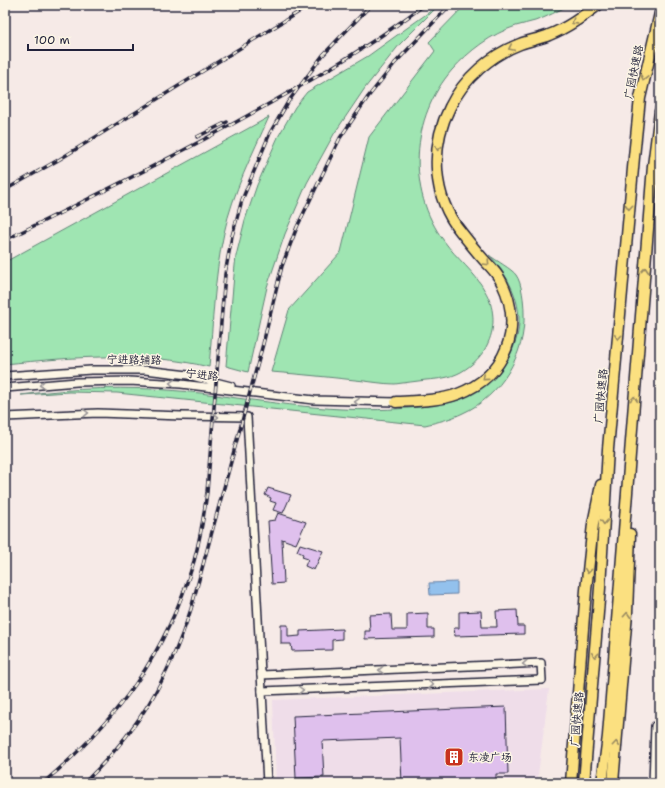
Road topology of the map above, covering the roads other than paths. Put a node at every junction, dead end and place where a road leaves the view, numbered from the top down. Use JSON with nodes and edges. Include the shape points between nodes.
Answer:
{"nodes":[{"id":1,"x":598,"y":5,"type":"edge"},
{"id":2,"x":660,"y":13,"type":"edge"},
{"id":3,"x":660,"y":111,"type":"edge"},
{"id":4,"x":5,"y":376,"type":"edge"},
{"id":5,"x":5,"y":388,"type":"edge"},
{"id":6,"x":260,"y":394,"type":"junction"},
{"id":7,"x":396,"y":402,"type":"joint"},
{"id":8,"x":632,"y":416,"type":"junction"},
{"id":9,"x":5,"y":417,"type":"edge"},
{"id":10,"x":608,"y":449,"type":"junction"},
{"id":11,"x":262,"y":674,"type":"junction"},
{"id":12,"x":262,"y":691,"type":"junction"},
{"id":13,"x":660,"y":726,"type":"edge"},
{"id":14,"x":267,"y":783,"type":"edge"},
{"id":15,"x":571,"y":783,"type":"edge"},
{"id":16,"x":584,"y":783,"type":"edge"},
{"id":17,"x":602,"y":783,"type":"edge"},
{"id":18,"x":613,"y":783,"type":"edge"},
{"id":19,"x":653,"y":783,"type":"edge"}],
"edges":[{"from":1,"to":7,"type":"highway","one_way":true,"via":[[573,24],[497,56],[480,68],[451,105],[437,150],[439,184],[446,206],[459,230],[494,269],[501,281],[511,307],[511,335],[507,348],[496,366],[470,389],[443,398]]},
{"from":2,"to":10,"type":"highway","name":"广园快速路","one_way":true,"via":[[640,98]]},
{"from":8,"to":3,"type":"highway","one_way":true},
{"from":4,"to":6,"type":"street","name":"宁进路辅路","via":[[91,370],[145,370],[188,375]]},
{"from":6,"to":5,"type":"street","name":"宁进路","one_way":true,"via":[[181,384],[129,381]]},
{"from":7,"to":6,"type":"street","name":"宁进路","one_way":true,"via":[[321,400]]},
{"from":8,"to":17,"type":"highway","via":[[608,736]]},
{"from":18,"to":8,"type":"highway","one_way":true,"via":[[627,613]]},
{"from":9,"to":11,"type":"street","one_way":true,"via":[[98,413],[247,417]]},
{"from":10,"to":15,"type":"highway","one_way":true,"via":[[593,524]]},
{"from":10,"to":16,"type":"highway","name":"广园快速路","one_way":true},
{"from":11,"to":12,"type":"street"},
{"from":12,"to":11,"type":"street","one_way":true,"via":[[542,680],[541,664]]},
{"from":12,"to":14,"type":"street"},
{"from":13,"to":19,"type":"street","via":[[655,726]]}]}
